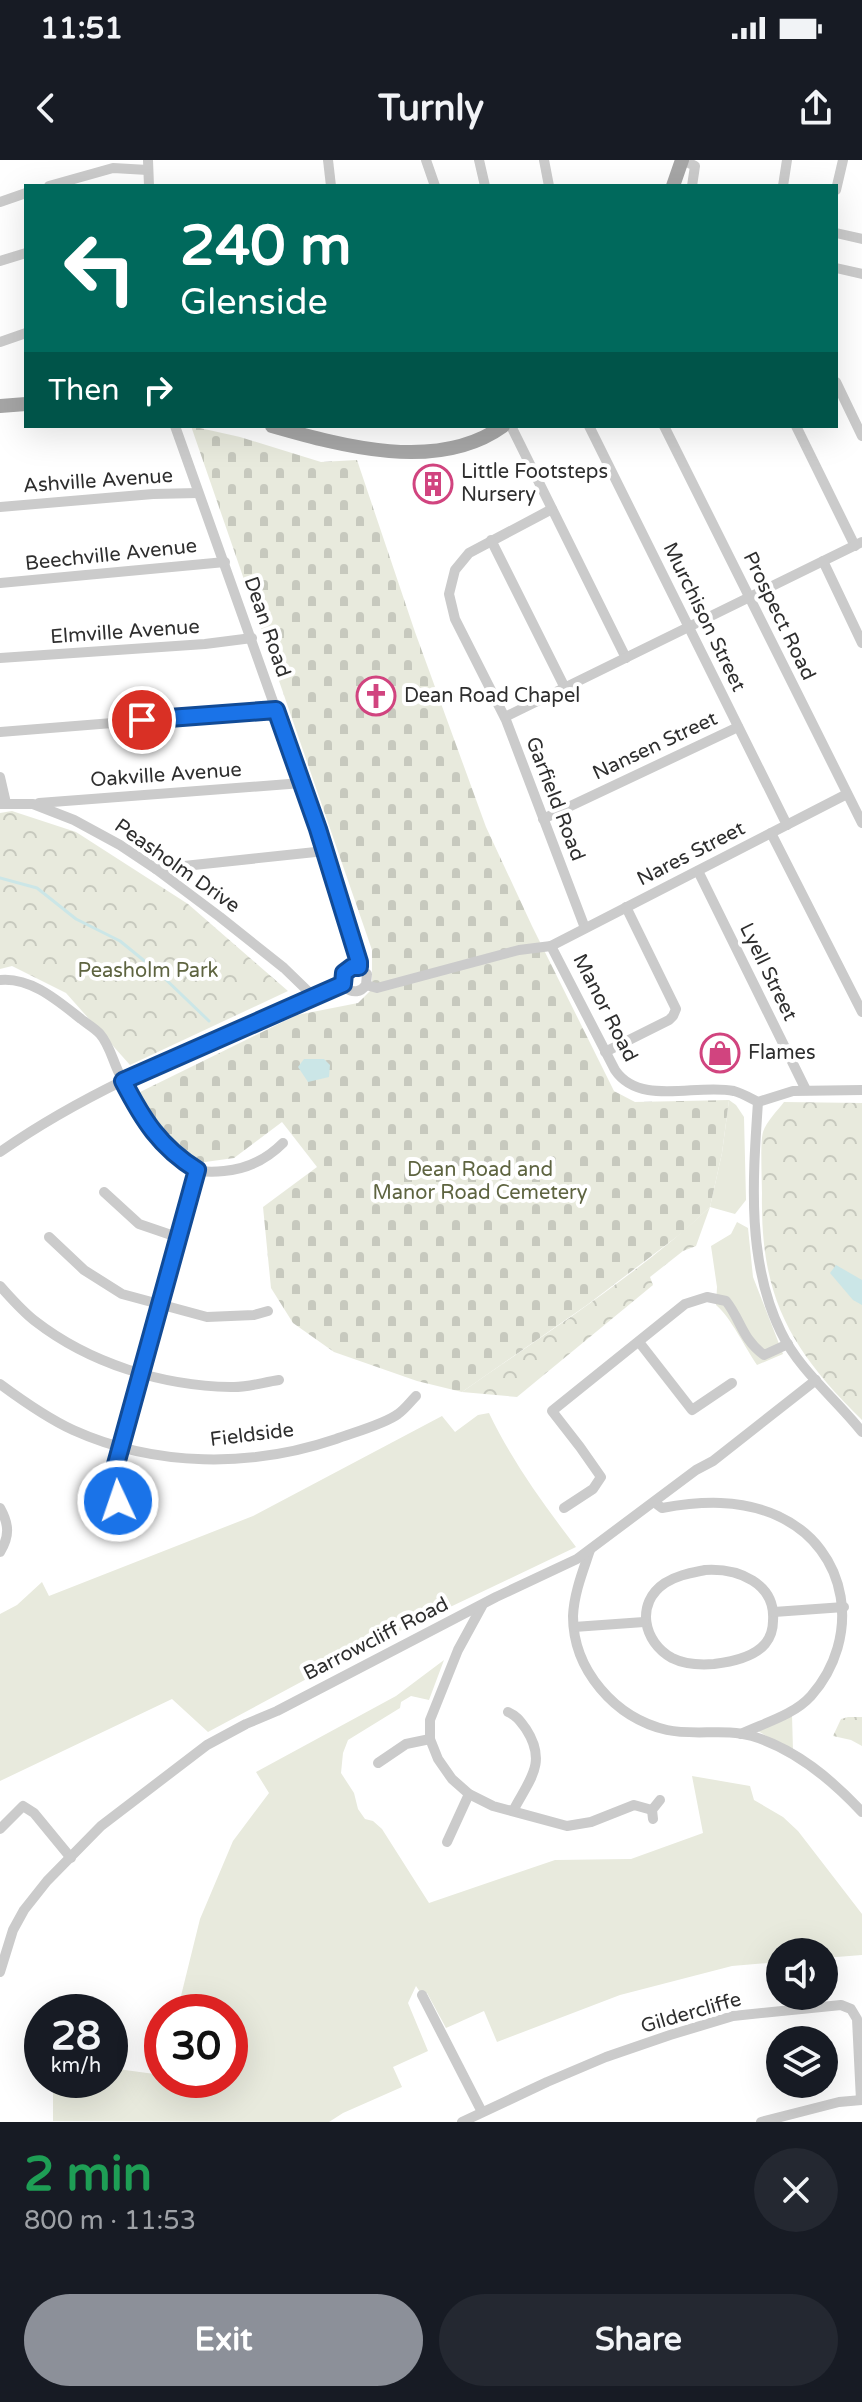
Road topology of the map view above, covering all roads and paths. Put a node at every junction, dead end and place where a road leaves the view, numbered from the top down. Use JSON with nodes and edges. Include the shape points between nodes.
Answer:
{"nodes":[{"id":1,"x":328,"y":160,"type":"edge"},
{"id":2,"x":426,"y":160,"type":"edge"},
{"id":3,"x":479,"y":160,"type":"edge"},
{"id":4,"x":544,"y":160,"type":"edge"},
{"id":5,"x":673,"y":160,"type":"edge"},
{"id":6,"x":682,"y":160,"type":"edge"},
{"id":7,"x":787,"y":160,"type":"edge"},
{"id":8,"x":843,"y":160,"type":"edge"},
{"id":9,"x":148,"y":165,"type":"edge"},
{"id":10,"x":56,"y":184,"type":"edge"},
{"id":11,"x":331,"y":184,"type":"edge"},
{"id":12,"x":434,"y":184,"type":"edge"},
{"id":13,"x":485,"y":184,"type":"edge"},
{"id":14,"x":549,"y":184,"type":"edge"},
{"id":15,"x":666,"y":184,"type":"edge"},
{"id":16,"x":674,"y":184,"type":"edge"},
{"id":17,"x":692,"y":184,"type":"edge"},
{"id":18,"x":783,"y":184,"type":"edge"},
{"id":19,"x":837,"y":184,"type":"edge"},
{"id":20,"x":24,"y":194,"type":"edge"},
{"id":21,"x":0,"y":202,"type":"edge"},
{"id":22,"x":838,"y":233,"type":"edge"},
{"id":23,"x":862,"y":239,"type":"edge"},
{"id":24,"x":24,"y":254,"type":"edge"},
{"id":25,"x":0,"y":261,"type":"edge"},
{"id":26,"x":838,"y":268,"type":"edge"},
{"id":27,"x":862,"y":274,"type":"edge"},
{"id":28,"x":24,"y":334,"type":"edge"},
{"id":29,"x":0,"y":342,"type":"edge"},
{"id":30,"x":838,"y":386,"type":"edge"},
{"id":31,"x":24,"y":404,"type":"edge"},
{"id":32,"x":0,"y":406,"type":"edge"},
{"id":33,"x":282,"y":428,"type":"edge"},
{"id":34,"x":289,"y":428,"type":"edge"},
{"id":35,"x":481,"y":428,"type":"edge"},
{"id":36,"x":500,"y":428,"type":"edge"},
{"id":37,"x":512,"y":428,"type":"edge"},
{"id":38,"x":590,"y":428,"type":"edge"},
{"id":39,"x":665,"y":428,"type":"edge"},
{"id":40,"x":797,"y":428,"type":"edge"},
{"id":41,"x":179,"y":430,"type":"edge"},
{"id":42,"x":862,"y":436,"type":"edge"},
{"id":43,"x":198,"y":493,"type":"junction"},
{"id":44,"x":0,"y":507,"type":"edge"},
{"id":45,"x":552,"y":509,"type":"junction"},
{"id":46,"x":491,"y":540,"type":"junction"},
{"id":47,"x":858,"y":544,"type":"edge"},
{"id":48,"x":823,"y":561,"type":"junction"},
{"id":49,"x":225,"y":562,"type":"junction"},
{"id":50,"x":0,"y":583,"type":"edge"},
{"id":51,"x":750,"y":597,"type":"junction"},
{"id":52,"x":689,"y":627,"type":"junction"},
{"id":53,"x":252,"y":638,"type":"junction"},
{"id":54,"x":862,"y":643,"type":"edge"},
{"id":55,"x":0,"y":658,"type":"edge"},
{"id":56,"x":626,"y":658,"type":"junction"},
{"id":57,"x":565,"y":688,"type":"junction"},
{"id":58,"x":276,"y":710,"type":"junction"},
{"id":59,"x":505,"y":717,"type":"junction"},
{"id":60,"x":738,"y":727,"type":"junction"},
{"id":61,"x":0,"y":732,"type":"edge"},
{"id":62,"x":0,"y":777,"type":"edge"},
{"id":63,"x":302,"y":783,"type":"junction"},
{"id":64,"x":847,"y":794,"type":"junction"},
{"id":65,"x":3,"y":803,"type":"edge"},
{"id":66,"x":33,"y":804,"type":"junction"},
{"id":67,"x":543,"y":819,"type":"junction"},
{"id":68,"x":862,"y":823,"type":"edge"},
{"id":69,"x":787,"y":825,"type":"junction"},
{"id":70,"x":771,"y":833,"type":"junction"},
{"id":71,"x":325,"y":851,"type":"junction"},
{"id":72,"x":156,"y":869,"type":"junction"},
{"id":73,"x":698,"y":871,"type":"junction"},
{"id":74,"x":626,"y":907,"type":"junction"},
{"id":75,"x":585,"y":928,"type":"junction"},
{"id":76,"x":551,"y":946,"type":"junction"},
{"id":77,"x":359,"y":967,"type":"junction"},
{"id":78,"x":0,"y":980,"type":"edge"},
{"id":79,"x":343,"y":984,"type":"junction"},
{"id":80,"x":366,"y":985,"type":"junction"},
{"id":81,"x":314,"y":997,"type":"junction"},
{"id":82,"x":862,"y":1012,"type":"edge"},
{"id":83,"x":605,"y":1052,"type":"junction"},
{"id":84,"x":123,"y":1081,"type":"junction"},
{"id":85,"x":806,"y":1090,"type":"junction"},
{"id":86,"x":862,"y":1090,"type":"edge"},
{"id":87,"x":758,"y":1102,"type":"junction"},
{"id":88,"x":283,"y":1143,"type":"dead end"},
{"id":89,"x":0,"y":1152,"type":"edge"},
{"id":90,"x":197,"y":1170,"type":"junction"},
{"id":91,"x":104,"y":1192,"type":"dead end"},
{"id":92,"x":49,"y":1237,"type":"dead end"},
{"id":93,"x":180,"y":1238,"type":"junction"},
{"id":94,"x":0,"y":1286,"type":"edge"},
{"id":95,"x":161,"y":1306,"type":"junction"},
{"id":96,"x":268,"y":1311,"type":"dead end"},
{"id":97,"x":639,"y":1342,"type":"junction"},
{"id":98,"x":788,"y":1344,"type":"junction"},
{"id":99,"x":142,"y":1373,"type":"junction"},
{"id":100,"x":279,"y":1380,"type":"dead end"},
{"id":101,"x":816,"y":1380,"type":"junction"},
{"id":102,"x":732,"y":1383,"type":"dead end"},
{"id":103,"x":0,"y":1384,"type":"edge"},
{"id":104,"x":416,"y":1396,"type":"dead end"},
{"id":105,"x":862,"y":1432,"type":"edge"},
{"id":106,"x":121,"y":1447,"type":"junction"},
{"id":107,"x":110,"y":1486,"type":"dead end"},
{"id":108,"x":654,"y":1502,"type":"junction"},
{"id":109,"x":0,"y":1508,"type":"edge"},
{"id":110,"x":564,"y":1508,"type":"dead end"},
{"id":111,"x":590,"y":1550,"type":"junction"},
{"id":112,"x":0,"y":1552,"type":"edge"},
{"id":113,"x":483,"y":1604,"type":"junction"},
{"id":114,"x":844,"y":1607,"type":"junction"},
{"id":115,"x":774,"y":1612,"type":"junction"},
{"id":116,"x":644,"y":1622,"type":"junction"},
{"id":117,"x":574,"y":1627,"type":"junction"},
{"id":118,"x":508,"y":1712,"type":"dead end"},
{"id":119,"x":741,"y":1734,"type":"junction"},
{"id":120,"x":430,"y":1739,"type":"junction"},
{"id":121,"x":378,"y":1763,"type":"dead end"},
{"id":122,"x":469,"y":1794,"type":"junction"},
{"id":123,"x":660,"y":1800,"type":"dead end"},
{"id":124,"x":513,"y":1811,"type":"junction"},
{"id":125,"x":862,"y":1812,"type":"edge"},
{"id":126,"x":0,"y":1829,"type":"edge"},
{"id":127,"x":447,"y":1842,"type":"dead end"},
{"id":128,"x":71,"y":1858,"type":"junction"},
{"id":129,"x":0,"y":1972,"type":"edge"},
{"id":130,"x":422,"y":1995,"type":"dead end"},
{"id":131,"x":862,"y":2100,"type":"edge"},
{"id":132,"x":482,"y":2112,"type":"junction"},
{"id":133,"x":462,"y":2122,"type":"edge"},
{"id":134,"x":761,"y":2122,"type":"edge"}],
"edges":[{"from":1,"to":11,"type":"street"},
{"from":2,"to":12,"type":"street"},
{"from":3,"to":13,"type":"street"},
{"from":4,"to":14,"type":"street"},
{"from":5,"to":15,"type":"main road"},
{"from":6,"to":16,"type":"main road"},
{"from":6,"to":17,"type":"street","via":[[695,166]]},
{"from":7,"to":18,"type":"street"},
{"from":8,"to":19,"type":"street"},
{"from":9,"to":10,"type":"street","via":[[113,168]]},
{"from":20,"to":21,"type":"street"},
{"from":22,"to":23,"type":"street"},
{"from":24,"to":25,"type":"street"},
{"from":26,"to":27,"type":"street"},
{"from":28,"to":29,"type":"street"},
{"from":30,"to":42,"type":"street"},
{"from":31,"to":32,"type":"main road"},
{"from":33,"to":36,"type":"main road","via":[[367,448],[420,451],[462,446]]},
{"from":34,"to":35,"type":"main road","via":[[408,443],[445,441]]},
{"from":37,"to":45,"type":"street"},
{"from":38,"to":52,"type":"street","name":"Murchison Street"},
{"from":39,"to":51,"type":"street","name":"Prospect Road"},
{"from":40,"to":47,"type":"street"},
{"from":41,"to":43,"type":"street","name":"Dean Road"},
{"from":43,"to":44,"type":"street","name":"Ashville Avenue"},
{"from":43,"to":49,"type":"street","name":"Dean Road"},
{"from":45,"to":46,"type":"street","name":"Garfield Road"},
{"from":45,"to":56,"type":"street"},
{"from":46,"to":57,"type":"street"},
{"from":46,"to":59,"type":"street","name":"Garfield Road","via":[[459,563],[449,594],[455,619]]},
{"from":47,"to":48,"type":"street"},
{"from":48,"to":51,"type":"street"},
{"from":48,"to":54,"type":"street"},
{"from":49,"to":50,"type":"street","name":"Beechville Avenue"},
{"from":49,"to":53,"type":"street","name":"Dean Road"},
{"from":51,"to":52,"type":"street"},
{"from":51,"to":64,"type":"street","name":"Prospect Road"},
{"from":52,"to":56,"type":"street"},
{"from":52,"to":60,"type":"street","name":"Murchison Street"},
{"from":53,"to":55,"type":"street","name":"Elmville Avenue"},
{"from":53,"to":58,"type":"street","name":"Dean Road"},
{"from":56,"to":57,"type":"street"},
{"from":57,"to":59,"type":"street"},
{"from":58,"to":61,"type":"street"},
{"from":58,"to":63,"type":"street","name":"Dean Road"},
{"from":59,"to":67,"type":"street","name":"Garfield Road"},
{"from":60,"to":67,"type":"street","name":"Nansen Street"},
{"from":60,"to":69,"type":"street","name":"Murchison Street"},
{"from":62,"to":65,"type":"street"},
{"from":63,"to":66,"type":"street","name":"Oakville Avenue"},
{"from":63,"to":71,"type":"street","name":"Dean Road"},
{"from":64,"to":68,"type":"street","name":"Prospect Road"},
{"from":64,"to":69,"type":"street","name":"Nares Street"},
{"from":65,"to":66,"type":"street","name":"Peasholm Drive"},
{"from":66,"to":72,"type":"street","name":"Peasholm Drive","via":[[74,820]]},
{"from":67,"to":75,"type":"street","name":"Garfield Road"},
{"from":69,"to":70,"type":"street","name":"Nares Street"},
{"from":70,"to":73,"type":"street","name":"Nares Street"},
{"from":70,"to":82,"type":"street"},
{"from":71,"to":72,"type":"street"},
{"from":71,"to":77,"type":"street","name":"Dean Road"},
{"from":72,"to":81,"type":"street","name":"Peasholm Drive","via":[[260,948]]},
{"from":73,"to":74,"type":"street","name":"Nares Street"},
{"from":73,"to":85,"type":"street","name":"Lyell Street"},
{"from":74,"to":75,"type":"street","name":"Nares Street"},
{"from":74,"to":83,"type":"street","via":[[676,1009],[669,1020]]},
{"from":75,"to":76,"type":"street","name":"Nares Street"},
{"from":76,"to":80,"type":"street","name":"Manor Road","via":[[377,988]]},
{"from":76,"to":83,"type":"street","name":"Manor Road"},
{"from":77,"to":79,"type":"street","via":[[347,969]]},
{"from":77,"to":80,"type":"street","via":[[367,974]]},
{"from":78,"to":84,"type":"street","via":[[26,983],[101,1035]]},
{"from":79,"to":80,"type":"street","name":"Manor Road","via":[[354,992]]},
{"from":79,"to":81,"type":"street"},
{"from":81,"to":84,"type":"street"},
{"from":83,"to":87,"type":"street","name":"Manor Road","via":[[622,1080],[638,1089],[736,1091]]},
{"from":84,"to":89,"type":"street","via":[[37,1126]]},
{"from":84,"to":90,"type":"street","via":[[157,1136]]},
{"from":85,"to":86,"type":"street"},
{"from":85,"to":87,"type":"street"},
{"from":87,"to":98,"type":"street","via":[[754,1170],[761,1274]]},
{"from":88,"to":90,"type":"street","via":[[241,1170]]},
{"from":90,"to":93,"type":"street"},
{"from":91,"to":93,"type":"street","via":[[139,1224]]},
{"from":92,"to":95,"type":"street","via":[[84,1270],[122,1294]]},
{"from":93,"to":95,"type":"street"},
{"from":94,"to":99,"type":"street","via":[[33,1319],[69,1344]]},
{"from":95,"to":96,"type":"street","via":[[207,1317]]},
{"from":95,"to":99,"type":"street"},
{"from":97,"to":98,"type":"street","via":[[685,1304],[707,1297],[726,1301],[746,1337],[764,1355]]},
{"from":97,"to":102,"type":"street","via":[[692,1410]]},
{"from":97,"to":110,"type":"street","via":[[552,1411],[601,1477],[593,1489]]},
{"from":98,"to":101,"type":"street"},
{"from":99,"to":100,"type":"street","via":[[234,1388]]},
{"from":99,"to":106,"type":"street"},
{"from":101,"to":105,"type":"street"},
{"from":101,"to":108,"type":"street","name":"Barrowcliff Road"},
{"from":103,"to":106,"type":"street","name":"Fieldside","via":[[73,1430]]},
{"from":104,"to":106,"type":"street","name":"Fieldside","via":[[398,1415],[355,1432],[260,1456],[220,1461]]},
{"from":106,"to":107,"type":"street"},
{"from":108,"to":111,"type":"street","name":"Barrowcliff Road"},
{"from":108,"to":114,"type":"street","via":[[662,1508],[739,1504],[778,1516],[822,1551],[835,1573]]},
{"from":109,"to":112,"type":"street","via":[[9,1527]]},
{"from":111,"to":113,"type":"street","name":"Barrowcliff Road"},
{"from":111,"to":117,"type":"street"},
{"from":113,"to":120,"type":"street","via":[[452,1663],[430,1720]]},
{"from":113,"to":128,"type":"street","name":"Barrowcliff Road","via":[[207,1745],[101,1826]]},
{"from":114,"to":115,"type":"street"},
{"from":114,"to":119,"type":"street","via":[[840,1648],[811,1696]]},
{"from":115,"to":116,"type":"street","via":[[760,1584],[749,1577],[705,1570],[662,1585],[648,1604]]},
{"from":115,"to":116,"type":"street","via":[[766,1643],[743,1657],[711,1664],[673,1658],[652,1639]]},
{"from":116,"to":117,"type":"street"},
{"from":117,"to":119,"type":"street","via":[[591,1677],[631,1716],[669,1731]]},
{"from":118,"to":124,"type":"street","via":[[516,1715],[537,1753],[536,1766]]},
{"from":119,"to":125,"type":"street","via":[[803,1761]]},
{"from":120,"to":121,"type":"street","via":[[406,1744]]},
{"from":120,"to":122,"type":"street","via":[[452,1779]]},
{"from":122,"to":124,"type":"street"},
{"from":122,"to":127,"type":"street"},
{"from":123,"to":124,"type":"street","via":[[652,1814],[634,1805],[567,1826]]},
{"from":126,"to":128,"type":"street","via":[[23,1806]]},
{"from":128,"to":129,"type":"street","name":"Barrowcliff Road","via":[[24,1910]]},
{"from":130,"to":132,"type":"street"},
{"from":131,"to":132,"type":"street","name":"Gildercliffe","via":[[857,2019],[841,2005],[733,2016],[606,2057]]},
{"from":131,"to":134,"type":"street"},
{"from":132,"to":133,"type":"street","name":"Gildercliffe"}]}
